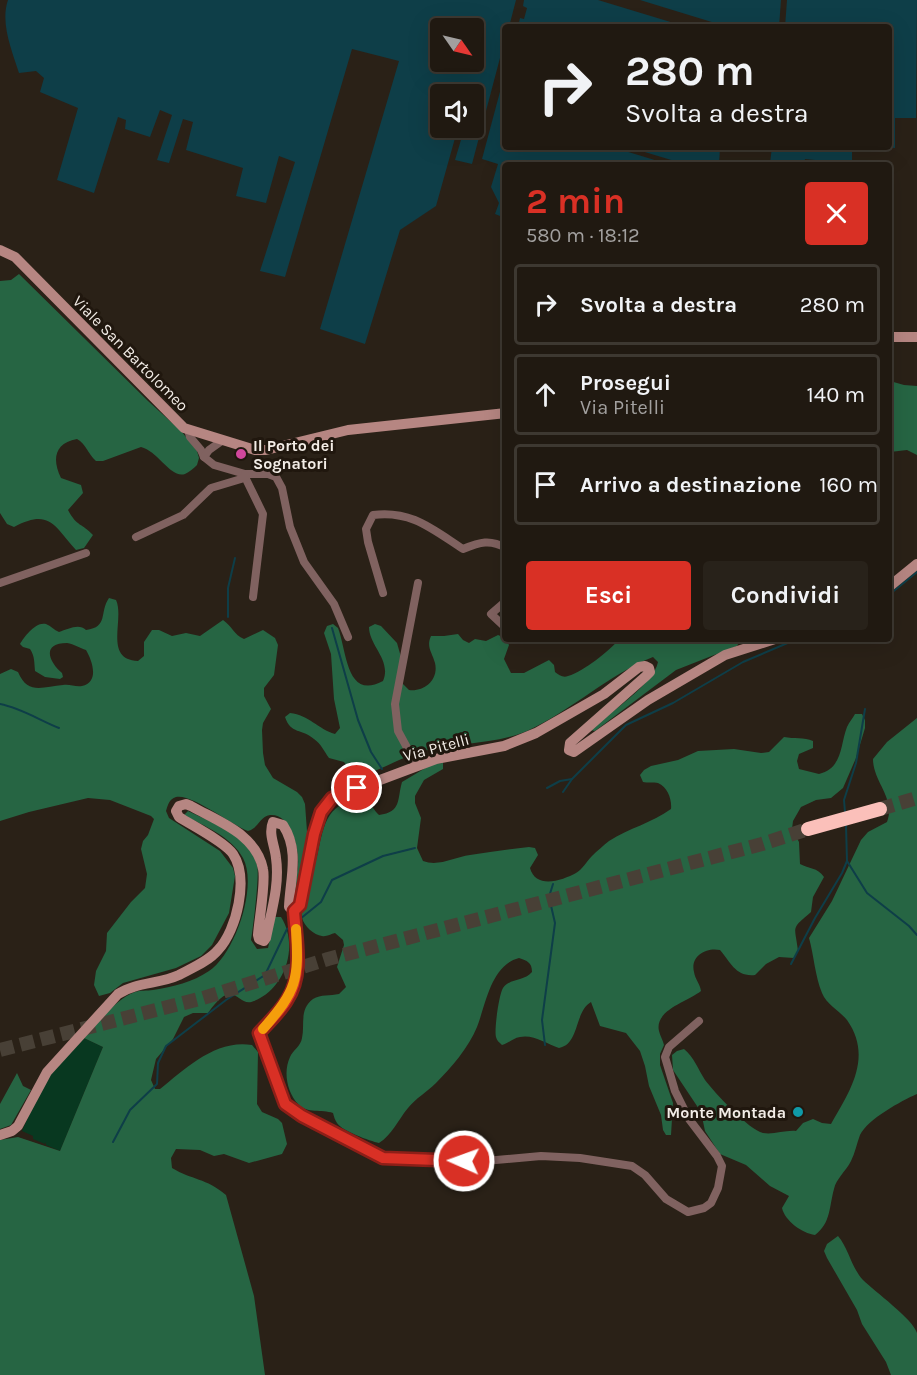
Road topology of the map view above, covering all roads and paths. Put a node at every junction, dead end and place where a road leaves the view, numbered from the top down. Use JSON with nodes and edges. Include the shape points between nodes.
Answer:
{"nodes":[{"id":1,"x":0,"y":249,"type":"edge"},
{"id":2,"x":892,"y":337,"type":"edge"},
{"id":3,"x":917,"y":337,"type":"edge"},
{"id":4,"x":502,"y":414,"type":"edge"},
{"id":5,"x":188,"y":430,"type":"junction"},
{"id":6,"x":223,"y":440,"type":"junction"},
{"id":7,"x":204,"y":457,"type":"junction"},
{"id":8,"x":245,"y":475,"type":"junction"},
{"id":9,"x":136,"y":537,"type":"dead end"},
{"id":10,"x":502,"y":546,"type":"edge"},
{"id":11,"x":86,"y":553,"type":"dead end"},
{"id":12,"x":917,"y":564,"type":"edge"},
{"id":13,"x":0,"y":583,"type":"edge"},
{"id":14,"x":418,"y":583,"type":"dead end"},
{"id":15,"x":892,"y":584,"type":"edge"},
{"id":16,"x":383,"y":593,"type":"dead end"},
{"id":17,"x":253,"y":597,"type":"dead end"},
{"id":18,"x":502,"y":604,"type":"edge"},
{"id":19,"x":502,"y":624,"type":"edge"},
{"id":20,"x":348,"y":637,"type":"dead end"},
{"id":21,"x":766,"y":642,"type":"edge"},
{"id":22,"x":417,"y":766,"type":"junction"},
{"id":23,"x":880,"y":809,"type":"tunnel mouth"},
{"id":24,"x":808,"y":829,"type":"tunnel mouth"},
{"id":25,"x":294,"y":911,"type":"junction"},
{"id":26,"x":699,"y":1021,"type":"dead end"},
{"id":27,"x":0,"y":1135,"type":"edge"}],
"edges":[{"from":1,"to":5,"type":"street","name":"Viale San Bartolomeo","via":[[15,257]]},
{"from":2,"to":3,"type":"street"},
{"from":4,"to":6,"type":"street","name":"Viale San Bartolomeo","via":[[348,430],[266,450]]},
{"from":5,"to":6,"type":"street","name":"Viale San Bartolomeo"},
{"from":5,"to":7,"type":"street"},
{"from":6,"to":7,"type":"street"},
{"from":7,"to":8,"type":"street","via":[[214,465]]},
{"from":8,"to":9,"type":"street","via":[[211,488],[183,514]]},
{"from":8,"to":17,"type":"street","via":[[263,514]]},
{"from":8,"to":20,"type":"street","via":[[268,474],[280,483],[290,527],[304,562],[334,604]]},
{"from":10,"to":16,"type":"street","via":[[495,542],[477,543],[463,549],[420,521],[400,514],[373,515],[366,529]]},
{"from":11,"to":13,"type":"street"},
{"from":12,"to":15,"type":"street"},
{"from":14,"to":22,"type":"street","via":[[395,704],[398,731]]},
{"from":18,"to":19,"type":"street","via":[[491,614]]},
{"from":21,"to":22,"type":"street","name":"Via Pitelli","via":[[725,655],[648,700],[573,752],[568,750],[570,743],[646,676],[649,668],[639,667],[604,694],[536,733],[504,746]]},
{"from":22,"to":25,"type":"street","name":"Via Pitelli","via":[[337,795],[327,805],[318,820],[300,905]]},
{"from":23,"to":24,"type":"highway"},
{"from":25,"to":26,"type":"street","via":[[296,981],[287,1000],[259,1033],[285,1104],[383,1158],[484,1161],[542,1155],[632,1166],[666,1199],[688,1212],[704,1208],[716,1196],[722,1166],[689,1119],[664,1057],[669,1047]]},
{"from":25,"to":27,"type":"street","via":[[289,907],[294,867],[284,825],[274,821],[271,825],[278,879],[266,938],[262,941],[258,935],[264,871],[258,852],[242,834],[191,806],[179,806],[179,817],[227,848],[238,866],[239,899],[224,942],[209,958],[177,976],[118,994],[47,1072],[18,1126]]}]}
